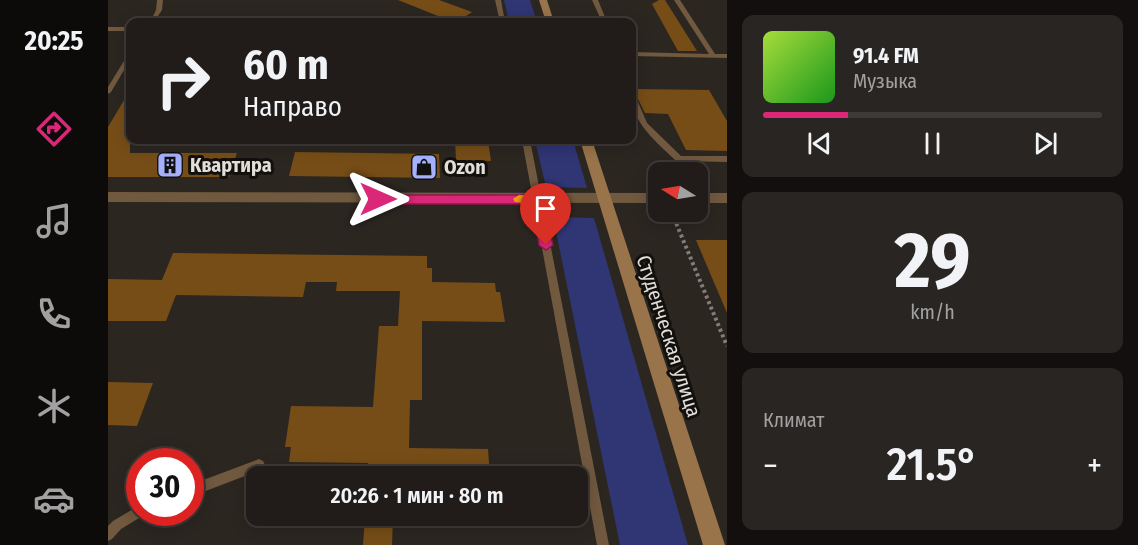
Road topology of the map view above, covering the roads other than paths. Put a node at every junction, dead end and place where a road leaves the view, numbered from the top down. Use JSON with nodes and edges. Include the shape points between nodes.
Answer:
{"nodes":[{"id":1,"x":160,"y":0,"type":"edge"},
{"id":2,"x":498,"y":0,"type":"edge"},
{"id":3,"x":543,"y":0,"type":"edge"},
{"id":4,"x":595,"y":0,"type":"edge"},
{"id":5,"x":677,"y":0,"type":"edge"},
{"id":6,"x":154,"y":18,"type":"edge"},
{"id":7,"x":502,"y":18,"type":"edge"},
{"id":8,"x":549,"y":18,"type":"edge"},
{"id":9,"x":603,"y":18,"type":"edge"},
{"id":10,"x":108,"y":28,"type":"edge"},
{"id":11,"x":126,"y":29,"type":"edge"},
{"id":12,"x":636,"y":54,"type":"edge"},
{"id":13,"x":713,"y":56,"type":"junction"},
{"id":14,"x":727,"y":56,"type":"edge"},
{"id":15,"x":126,"y":63,"type":"edge"},
{"id":16,"x":108,"y":92,"type":"edge"},
{"id":17,"x":636,"y":105,"type":"edge"},
{"id":18,"x":527,"y":144,"type":"edge"},
{"id":19,"x":587,"y":144,"type":"edge"},
{"id":20,"x":727,"y":159,"type":"edge"},
{"id":21,"x":108,"y":197,"type":"edge"},
{"id":22,"x":648,"y":198,"type":"edge"},
{"id":23,"x":708,"y":198,"type":"edge"},
{"id":24,"x":727,"y":198,"type":"edge"},
{"id":25,"x":537,"y":199,"type":"junction"},
{"id":26,"x":605,"y":199,"type":"junction"},
{"id":27,"x":259,"y":465,"type":"dead end"},
{"id":28,"x":204,"y":486,"type":"edge"},
{"id":29,"x":126,"y":520,"type":"edge"},
{"id":30,"x":108,"y":535,"type":"edge"},
{"id":31,"x":603,"y":545,"type":"edge"},
{"id":32,"x":714,"y":545,"type":"edge"}],
"edges":[{"from":1,"to":6,"type":"lane"},
{"from":2,"to":7,"type":"lane"},
{"from":3,"to":8,"type":"main road"},
{"from":4,"to":9,"type":"lane"},
{"from":5,"to":13,"type":"lane"},
{"from":10,"to":11,"type":"lane"},
{"from":12,"to":13,"type":"lane"},
{"from":13,"to":14,"type":"lane"},
{"from":15,"to":16,"type":"lane"},
{"from":17,"to":20,"type":"lane","via":[[644,124],[679,159]]},
{"from":18,"to":25,"type":"lane"},
{"from":19,"to":26,"type":"main road","name":"Студенческая улица"},
{"from":21,"to":25,"type":"street"},
{"from":22,"to":26,"type":"street"},
{"from":23,"to":24,"type":"street"},
{"from":25,"to":26,"type":"street"},
{"from":25,"to":31,"type":"lane"},
{"from":26,"to":32,"type":"main road","name":"Студенческая улица"},
{"from":27,"to":28,"type":"lane"},
{"from":29,"to":30,"type":"lane"}]}
